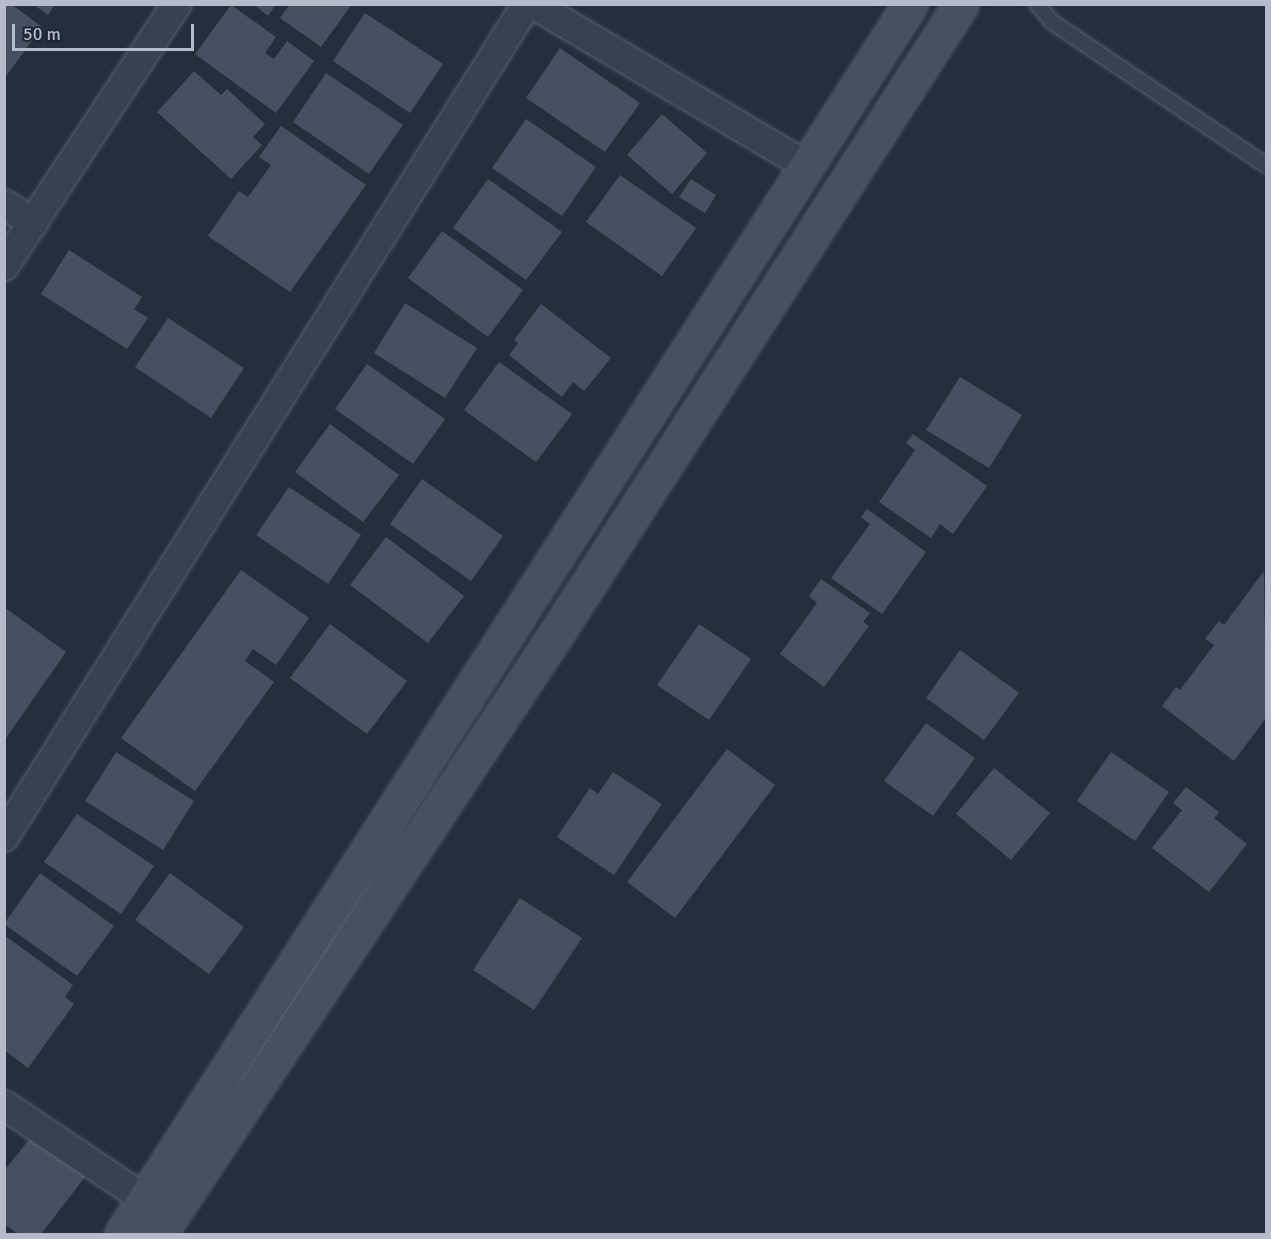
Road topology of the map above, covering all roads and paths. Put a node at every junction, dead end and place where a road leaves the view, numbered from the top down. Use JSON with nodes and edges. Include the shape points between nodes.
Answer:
{"nodes":[{"id":1,"x":177,"y":4,"type":"edge"},
{"id":2,"x":527,"y":4,"type":"edge"},
{"id":3,"x":533,"y":4,"type":"edge"},
{"id":4,"x":910,"y":4,"type":"edge"},
{"id":5,"x":961,"y":4,"type":"edge"},
{"id":6,"x":1037,"y":4,"type":"edge"},
{"id":7,"x":1266,"y":165,"type":"edge"},
{"id":8,"x":807,"y":166,"type":"junction"},
{"id":9,"x":4,"y":204,"type":"edge"},
{"id":10,"x":33,"y":223,"type":"junction"},
{"id":11,"x":4,"y":266,"type":"edge"},
{"id":12,"x":4,"y":837,"type":"edge"},
{"id":13,"x":4,"y":1105,"type":"edge"},
{"id":14,"x":146,"y":1200,"type":"junction"},
{"id":15,"x":122,"y":1234,"type":"edge"},
{"id":16,"x":159,"y":1234,"type":"edge"}],
"edges":[{"from":1,"to":10,"type":"street"},
{"from":2,"to":12,"type":"street"},
{"from":3,"to":8,"type":"street"},
{"from":4,"to":8,"type":"street"},
{"from":5,"to":16,"type":"street","via":[[551,641]]},
{"from":6,"to":7,"type":"lane","via":[[1052,22]]},
{"from":8,"to":14,"type":"street"},
{"from":9,"to":10,"type":"street"},
{"from":10,"to":11,"type":"street"},
{"from":13,"to":14,"type":"street"},
{"from":14,"to":15,"type":"street"}]}
